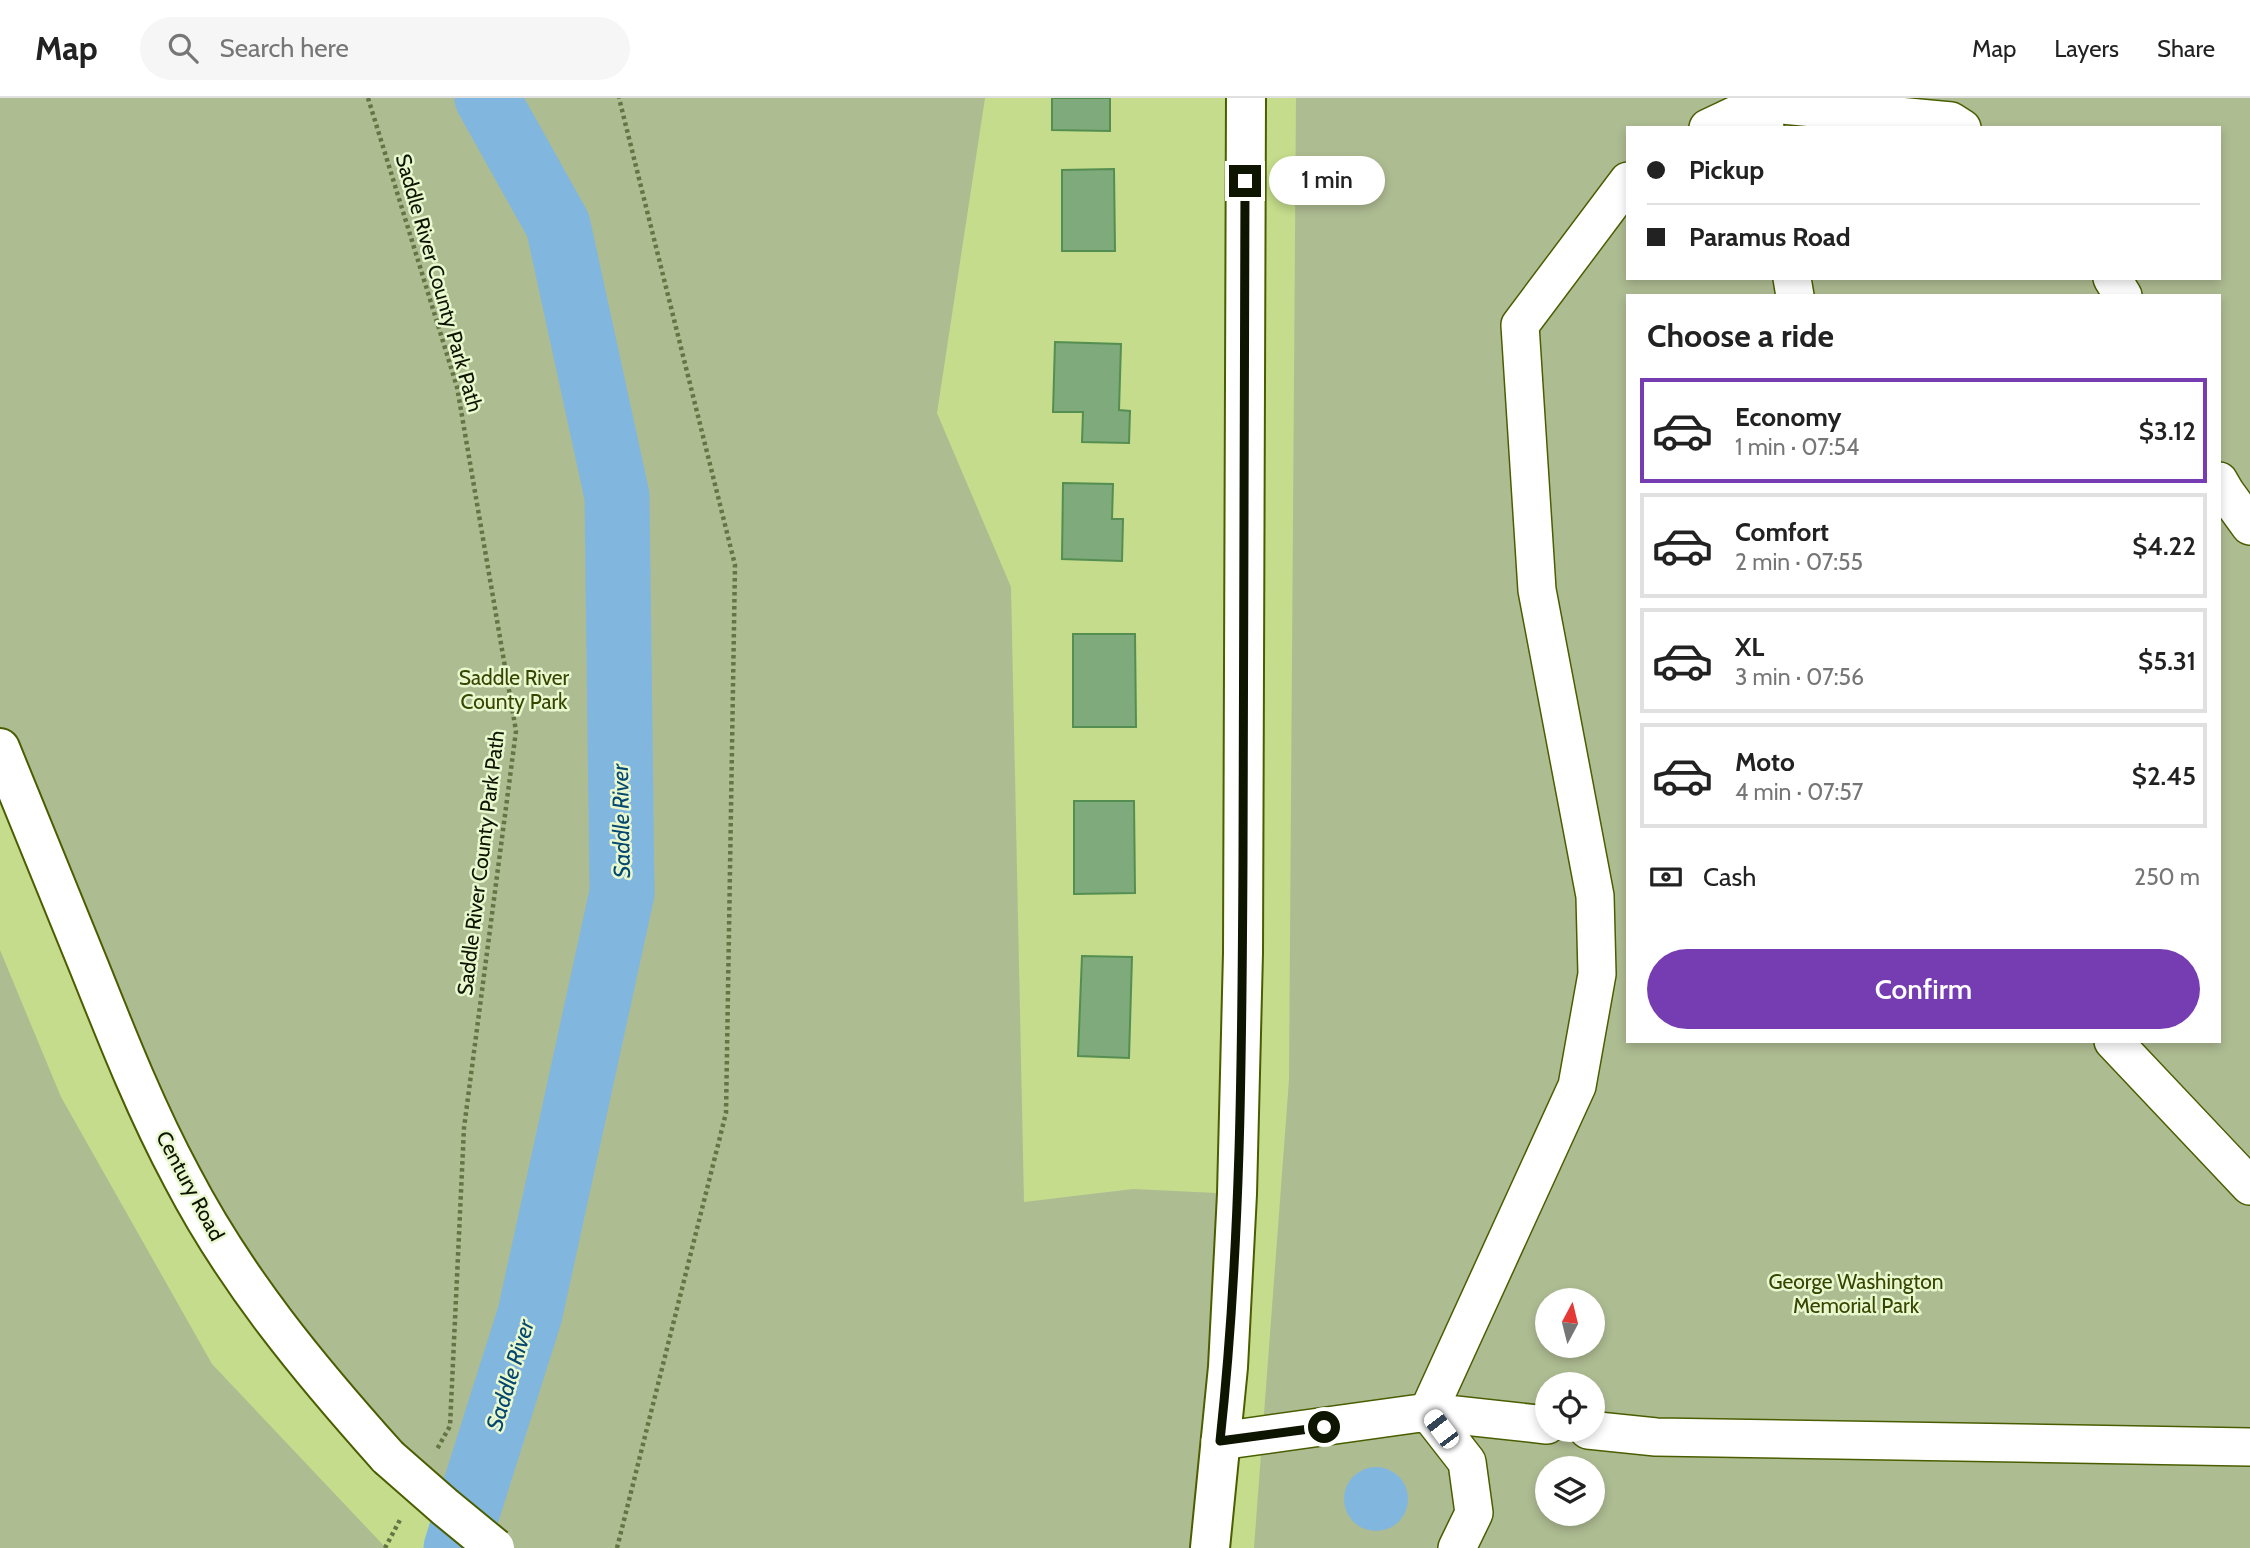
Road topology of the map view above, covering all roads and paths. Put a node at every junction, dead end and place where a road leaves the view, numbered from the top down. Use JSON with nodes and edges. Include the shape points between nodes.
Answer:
{"nodes":[{"id":1,"x":368,"y":98,"type":"edge"},
{"id":2,"x":619,"y":98,"type":"edge"},
{"id":3,"x":1246,"y":98,"type":"edge"},
{"id":4,"x":1763,"y":115,"type":"edge"},
{"id":5,"x":1717,"y":126,"type":"edge"},
{"id":6,"x":1959,"y":126,"type":"edge"},
{"id":7,"x":1626,"y":184,"type":"edge"},
{"id":8,"x":2221,"y":484,"type":"edge"},
{"id":9,"x":2250,"y":526,"type":"edge"},
{"id":10,"x":0,"y":748,"type":"edge"},
{"id":11,"x":2115,"y":1043,"type":"edge"},
{"id":12,"x":2250,"y":1186,"type":"edge"},
{"id":13,"x":1428,"y":1412,"type":"junction"},
{"id":14,"x":1535,"y":1424,"type":"edge"},
{"id":15,"x":1605,"y":1432,"type":"edge"},
{"id":16,"x":1220,"y":1441,"type":"junction"},
{"id":17,"x":2250,"y":1447,"type":"edge"},
{"id":18,"x":430,"y":1462,"type":"dead end"},
{"id":19,"x":404,"y":1511,"type":"dead end"},
{"id":20,"x":385,"y":1548,"type":"edge"},
{"id":21,"x":495,"y":1548,"type":"edge"},
{"id":22,"x":617,"y":1548,"type":"edge"},
{"id":23,"x":1210,"y":1548,"type":"edge"},
{"id":24,"x":1457,"y":1548,"type":"edge"}],
"edges":[{"from":1,"to":18,"type":"path","name":"Saddle River County Park Path","via":[[457,387],[516,731],[464,1128],[450,1426]]},
{"from":2,"to":22,"type":"path","via":[[735,565],[726,1113]]},
{"from":3,"to":16,"type":"main road","via":[[1243,953],[1237,1194]]},
{"from":4,"to":5,"type":"lane"},
{"from":4,"to":6,"type":"lane","via":[[1951,121]]},
{"from":7,"to":13,"type":"lane","via":[[1520,325],[1537,590],[1595,896],[1597,974],[1577,1086]]},
{"from":8,"to":9,"type":"lane"},
{"from":10,"to":21,"type":"main road","name":"Century Road","bridge":true,"via":[[120,1045],[182,1177],[218,1240],[254,1295],[388,1457]]},
{"from":11,"to":12,"type":"lane"},
{"from":13,"to":14,"type":"lane"},
{"from":13,"to":16,"type":"lane"},
{"from":13,"to":24,"type":"lane","via":[[1466,1462],[1474,1513]]},
{"from":15,"to":17,"type":"lane","via":[[1656,1437]]},
{"from":16,"to":23,"type":"main road"},
{"from":19,"to":20,"type":"path"}]}
